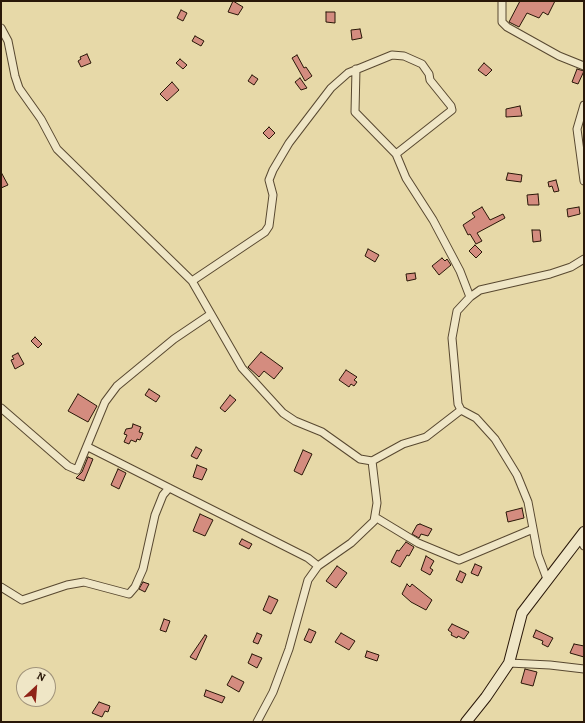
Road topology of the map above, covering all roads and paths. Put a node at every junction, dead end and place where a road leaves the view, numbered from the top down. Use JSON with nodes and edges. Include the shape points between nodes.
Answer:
{"nodes":[{"id":1,"x":502,"y":1,"type":"edge"},
{"id":2,"x":1,"y":28,"type":"edge"},
{"id":3,"x":584,"y":66,"type":"edge"},
{"id":4,"x":356,"y":69,"type":"junction"},
{"id":5,"x":584,"y":105,"type":"edge"},
{"id":6,"x":396,"y":154,"type":"junction"},
{"id":7,"x":584,"y":181,"type":"edge"},
{"id":8,"x":584,"y":259,"type":"edge"},
{"id":9,"x":192,"y":281,"type":"junction"},
{"id":10,"x":470,"y":297,"type":"junction"},
{"id":11,"x":211,"y":314,"type":"junction"},
{"id":12,"x":1,"y":408,"type":"edge"},
{"id":13,"x":460,"y":410,"type":"junction"},
{"id":14,"x":88,"y":447,"type":"junction"},
{"id":15,"x":372,"y":461,"type":"junction"},
{"id":16,"x":169,"y":488,"type":"junction"},
{"id":17,"x":375,"y":517,"type":"junction"},
{"id":18,"x":533,"y":529,"type":"junction"},
{"id":19,"x":583,"y":539,"type":"edge"},
{"id":20,"x":318,"y":566,"type":"junction"},
{"id":21,"x":547,"y":579,"type":"junction"},
{"id":22,"x":1,"y":587,"type":"edge"},
{"id":23,"x":509,"y":663,"type":"junction"},
{"id":24,"x":584,"y":669,"type":"edge"},
{"id":25,"x":257,"y":722,"type":"edge"},
{"id":26,"x":466,"y":722,"type":"edge"}],
"edges":[{"from":1,"to":3,"type":"street","via":[[502,22],[507,27],[558,56]]},
{"from":2,"to":9,"type":"street","via":[[8,42],[14,76],[19,88],[41,119],[57,149]]},
{"from":4,"to":6,"type":"street","via":[[354,112]]},
{"from":4,"to":6,"type":"street","via":[[392,55],[414,60],[422,64],[430,80],[451,106],[452,110],[446,116]]},
{"from":4,"to":9,"type":"street","via":[[342,78],[321,100],[272,170],[270,222],[265,232]]},
{"from":5,"to":7,"type":"street","via":[[577,129]]},
{"from":6,"to":10,"type":"street","via":[[406,178],[433,220],[460,271]]},
{"from":8,"to":10,"type":"street","via":[[571,267],[550,274],[488,286]]},
{"from":9,"to":11,"type":"street"},
{"from":10,"to":13,"type":"street","via":[[457,311],[452,338]]},
{"from":11,"to":14,"type":"street","via":[[174,339],[117,386],[105,402]]},
{"from":11,"to":15,"type":"street","via":[[242,368],[283,413],[322,432],[360,459]]},
{"from":12,"to":14,"type":"street","via":[[72,469],[80,468]]},
{"from":13,"to":15,"type":"street","via":[[426,437],[403,444]]},
{"from":13,"to":18,"type":"street","via":[[476,418],[505,454],[526,495]]},
{"from":14,"to":16,"type":"street"},
{"from":15,"to":17,"type":"street","via":[[377,503]]},
{"from":16,"to":20,"type":"street","via":[[308,558]]},
{"from":16,"to":22,"type":"street","via":[[163,495],[155,515],[143,569],[136,587],[129,594],[84,582],[22,600]]},
{"from":17,"to":18,"type":"street","via":[[418,543],[459,560]]},
{"from":17,"to":20,"type":"street","via":[[369,527],[351,543]]},
{"from":18,"to":21,"type":"street","via":[[538,555]]},
{"from":19,"to":21,"type":"main road"},
{"from":20,"to":25,"type":"street","via":[[308,580],[286,656],[273,692]]},
{"from":21,"to":23,"type":"main road","via":[[522,613]]},
{"from":23,"to":24,"type":"street","via":[[550,664]]},
{"from":23,"to":26,"type":"main road"}]}
